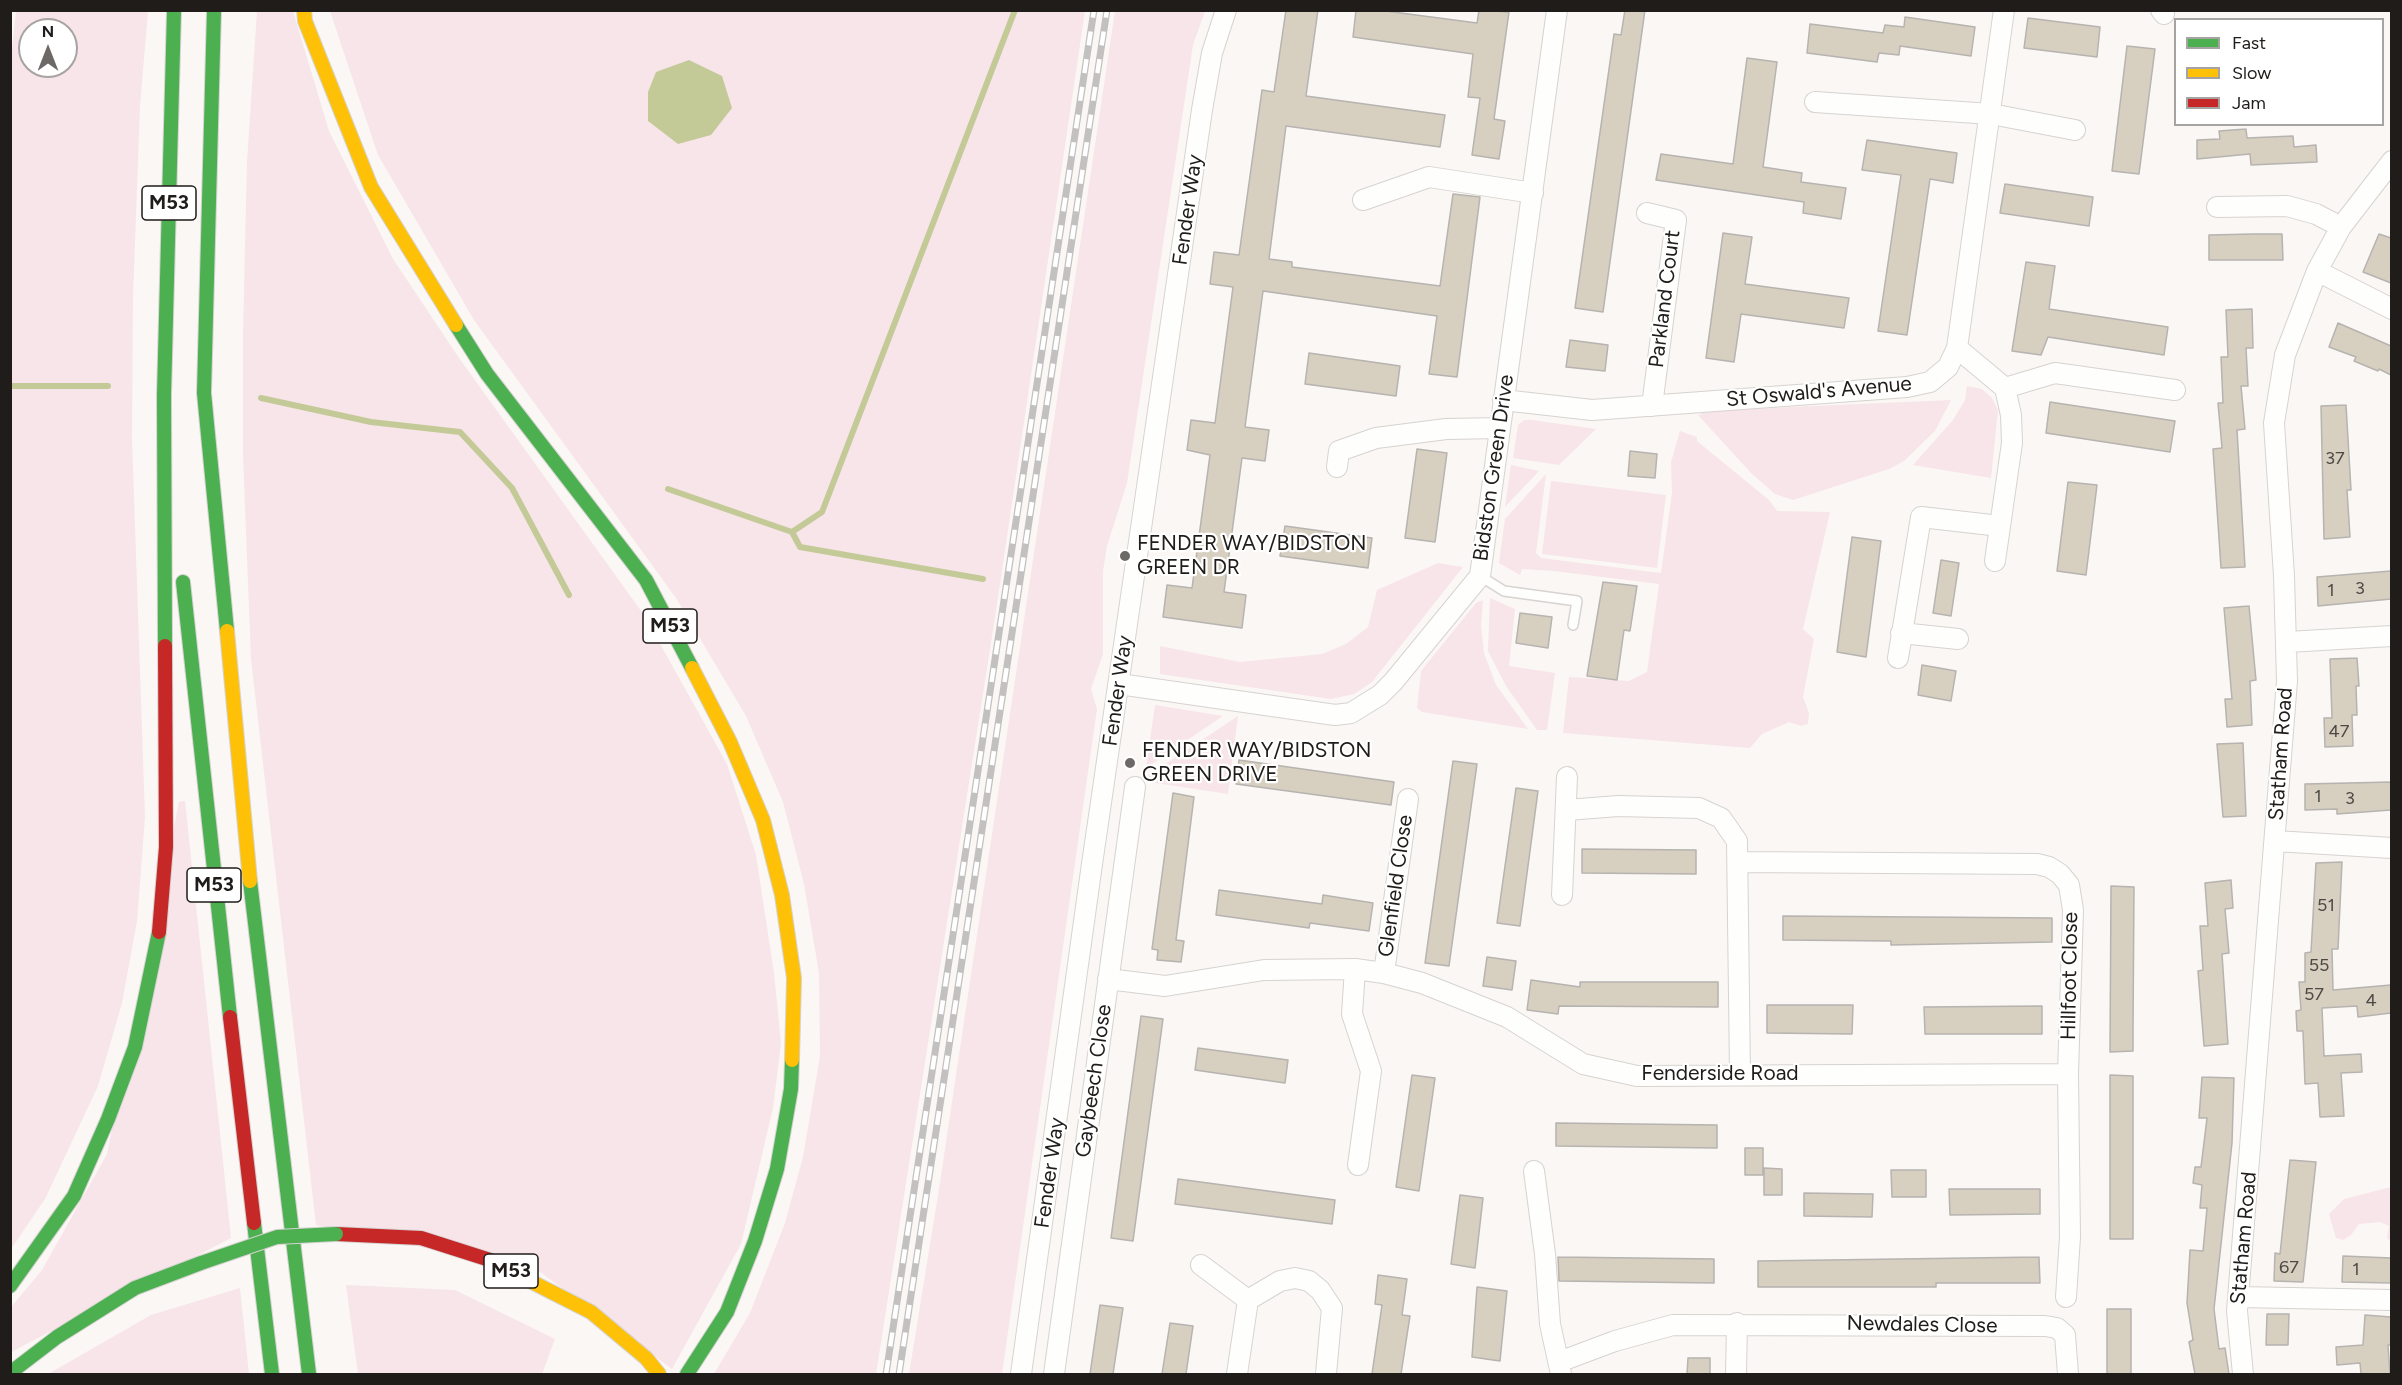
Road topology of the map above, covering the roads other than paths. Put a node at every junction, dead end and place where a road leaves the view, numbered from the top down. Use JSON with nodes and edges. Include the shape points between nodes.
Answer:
{"nodes":[{"id":1,"x":174,"y":10,"type":"edge"},
{"id":2,"x":214,"y":10,"type":"edge"},
{"id":3,"x":304,"y":10,"type":"edge"},
{"id":4,"x":1226,"y":10,"type":"edge"},
{"id":5,"x":1557,"y":10,"type":"edge"},
{"id":6,"x":2004,"y":10,"type":"edge"},
{"id":7,"x":1815,"y":102,"type":"dead end"},
{"id":8,"x":1991,"y":114,"type":"junction"},
{"id":9,"x":2074,"y":130,"type":"dead end"},
{"id":10,"x":2391,"y":161,"type":"edge"},
{"id":11,"x":1533,"y":193,"type":"junction"},
{"id":12,"x":1363,"y":200,"type":"dead end"},
{"id":13,"x":2217,"y":207,"type":"dead end"},
{"id":14,"x":1647,"y":213,"type":"dead end"},
{"id":15,"x":2341,"y":227,"type":"junction"},
{"id":16,"x":2317,"y":271,"type":"junction"},
{"id":17,"x":2391,"y":309,"type":"edge"},
{"id":18,"x":1957,"y":348,"type":"junction"},
{"id":19,"x":2005,"y":388,"type":"junction"},
{"id":20,"x":2175,"y":390,"type":"dead end"},
{"id":21,"x":164,"y":395,"type":"junction"},
{"id":22,"x":1503,"y":400,"type":"junction"},
{"id":23,"x":1652,"y":406,"type":"junction"},
{"id":24,"x":1500,"y":428,"type":"junction"},
{"id":25,"x":1337,"y":467,"type":"dead end"},
{"id":26,"x":2000,"y":526,"type":"junction"},
{"id":27,"x":178,"y":536,"type":"dead end"},
{"id":28,"x":1995,"y":561,"type":"dead end"},
{"id":29,"x":182,"y":571,"type":"dead end"},
{"id":30,"x":1480,"y":576,"type":"junction"},
{"id":31,"x":1573,"y":625,"type":"dead end"},
{"id":32,"x":1901,"y":633,"type":"junction"},
{"id":33,"x":2391,"y":636,"type":"edge"},
{"id":34,"x":1958,"y":639,"type":"dead end"},
{"id":35,"x":2287,"y":642,"type":"junction"},
{"id":36,"x":1898,"y":658,"type":"dead end"},
{"id":37,"x":1119,"y":684,"type":"junction"},
{"id":38,"x":1567,"y":777,"type":"dead end"},
{"id":39,"x":1135,"y":787,"type":"dead end"},
{"id":40,"x":1408,"y":799,"type":"dead end"},
{"id":41,"x":1567,"y":810,"type":"junction"},
{"id":42,"x":2275,"y":841,"type":"junction"},
{"id":43,"x":2391,"y":848,"type":"edge"},
{"id":44,"x":1738,"y":862,"type":"junction"},
{"id":45,"x":1092,"y":864,"type":"junction"},
{"id":46,"x":1123,"y":869,"type":"junction"},
{"id":47,"x":1562,"y":895,"type":"dead end"},
{"id":48,"x":1355,"y":969,"type":"junction"},
{"id":49,"x":1384,"y":973,"type":"junction"},
{"id":50,"x":1108,"y":979,"type":"junction"},
{"id":51,"x":1740,"y":1074,"type":"junction"},
{"id":52,"x":2068,"y":1074,"type":"junction"},
{"id":53,"x":1359,"y":1165,"type":"dead end"},
{"id":54,"x":1534,"y":1172,"type":"dead end"},
{"id":55,"x":1201,"y":1265,"type":"dead end"},
{"id":56,"x":10,"y":1286,"type":"edge"},
{"id":57,"x":2066,"y":1297,"type":"dead end"},
{"id":58,"x":2239,"y":1297,"type":"junction"},
{"id":59,"x":1248,"y":1300,"type":"junction"},
{"id":60,"x":2391,"y":1300,"type":"edge"},
{"id":61,"x":1737,"y":1323,"type":"junction"},
{"id":62,"x":1560,"y":1368,"type":"edge"},
{"id":63,"x":10,"y":1372,"type":"edge"},
{"id":64,"x":272,"y":1374,"type":"edge"},
{"id":65,"x":309,"y":1374,"type":"edge"},
{"id":66,"x":659,"y":1374,"type":"edge"},
{"id":67,"x":687,"y":1374,"type":"edge"},
{"id":68,"x":1021,"y":1374,"type":"edge"},
{"id":69,"x":1054,"y":1374,"type":"edge"},
{"id":70,"x":1238,"y":1374,"type":"edge"},
{"id":71,"x":1326,"y":1374,"type":"edge"},
{"id":72,"x":1736,"y":1374,"type":"edge"},
{"id":73,"x":2068,"y":1374,"type":"edge"},
{"id":74,"x":2243,"y":1374,"type":"edge"}],
"edges":[{"from":1,"to":21,"type":"highway","number":"M53"},
{"from":2,"to":65,"type":"highway","number":"M53","via":[[204,393],[252,897]]},
{"from":3,"to":67,"type":"highway","number":"M53","via":[[371,187],[488,374],[646,580],[730,742],[763,820],[782,895],[794,978],[791,1089],[777,1169],[755,1241],[727,1312]]},
{"from":4,"to":37,"type":"street","name":"Fender Way","via":[[1212,53]]},
{"from":5,"to":11,"type":"street","name":"Bidston Green Drive"},
{"from":6,"to":8,"type":"street","name":"St Oswald's Avenue"},
{"from":7,"to":8,"type":"street"},
{"from":8,"to":9,"type":"street"},
{"from":8,"to":18,"type":"street","name":"St Oswald's Avenue"},
{"from":10,"to":15,"type":"street","name":"Statham Road"},
{"from":11,"to":12,"type":"street","via":[[1429,177]]},
{"from":11,"to":22,"type":"street","name":"Bidston Green Drive"},
{"from":13,"to":15,"type":"street","via":[[2287,206],[2316,214]]},
{"from":14,"to":23,"type":"street","name":"Parkland Court","via":[[1676,220]]},
{"from":15,"to":16,"type":"street","name":"Statham Road"},
{"from":16,"to":17,"type":"street"},
{"from":16,"to":35,"type":"street","name":"Statham Road","via":[[2285,355],[2274,423]]},
{"from":18,"to":19,"type":"street"},
{"from":18,"to":23,"type":"street","name":"St Oswald's Avenue","via":[[1948,367],[1930,382],[1907,387]]},
{"from":19,"to":20,"type":"street","via":[[2055,373]]},
{"from":19,"to":26,"type":"street","via":[[2012,443]]},
{"from":21,"to":27,"type":"highway","number":"M53"},
{"from":21,"to":56,"type":"highway","number":"M53","via":[[166,847],[159,931],[135,1047],[108,1119],[74,1196]]},
{"from":22,"to":23,"type":"street","name":"St Oswald's Avenue","via":[[1592,410]]},
{"from":22,"to":24,"type":"street","name":"Bidston Green Drive"},
{"from":24,"to":25,"type":"street","via":[[1446,429],[1376,438],[1339,451]]},
{"from":24,"to":30,"type":"street","name":"Bidston Green Drive"},
{"from":26,"to":28,"type":"street"},
{"from":26,"to":32,"type":"street","via":[[1921,517]]},
{"from":29,"to":64,"type":"highway","number":"M53"},
{"from":30,"to":31,"type":"lane","via":[[1504,591],[1577,601]]},
{"from":30,"to":37,"type":"street","name":"Bidston Green Drive","via":[[1380,695],[1351,713],[1335,715]]},
{"from":32,"to":34,"type":"street"},
{"from":32,"to":36,"type":"street"},
{"from":33,"to":35,"type":"street"},
{"from":35,"to":42,"type":"street","name":"Statham Road"},
{"from":37,"to":45,"type":"street","name":"Fender Way"},
{"from":38,"to":41,"type":"street"},
{"from":39,"to":46,"type":"street","name":"Gaybeech Close"},
{"from":40,"to":49,"type":"street","name":"Glenfield Close"},
{"from":41,"to":44,"type":"street","via":[[1618,806],[1699,808],[1721,818],[1737,841]]},
{"from":41,"to":47,"type":"street"},
{"from":42,"to":43,"type":"street"},
{"from":42,"to":58,"type":"street","name":"Statham Road"},
{"from":44,"to":51,"type":"street"},
{"from":44,"to":52,"type":"street","name":"Hillfoot Close","via":[[2026,864],[2049,867],[2060,874],[2069,885],[2073,910]]},
{"from":45,"to":46,"type":"street"},
{"from":45,"to":68,"type":"street","name":"Fender Way"},
{"from":46,"to":50,"type":"street","name":"Gaybeech Close"},
{"from":48,"to":49,"type":"street","name":"Fenderside Road"},
{"from":48,"to":50,"type":"street","name":"Fenderside Road","via":[[1264,970],[1165,986]]},
{"from":48,"to":53,"type":"street","via":[[1352,1014],[1371,1071]]},
{"from":49,"to":51,"type":"street","name":"Fenderside Road","via":[[1422,983],[1507,1017],[1583,1064],[1637,1076]]},
{"from":50,"to":69,"type":"street","name":"Gaybeech Close"},
{"from":51,"to":52,"type":"street","name":"Fenderside Road"},
{"from":52,"to":57,"type":"street","name":"Hillfoot Close","via":[[2070,1237]]},
{"from":54,"to":62,"type":"street","name":"Newdales Close","via":[[1550,1324]]},
{"from":55,"to":59,"type":"street"},
{"from":58,"to":60,"type":"street"},
{"from":58,"to":74,"type":"street","name":"Statham Road","via":[[2237,1324]]},
{"from":59,"to":70,"type":"street"},
{"from":59,"to":71,"type":"street","via":[[1281,1281],[1295,1278],[1309,1281],[1320,1290],[1332,1308]]},
{"from":61,"to":62,"type":"street","name":"Newdales Close","via":[[1673,1325],[1615,1341]]},
{"from":61,"to":72,"type":"street"},
{"from":61,"to":73,"type":"street","name":"Newdales Close","via":[[2057,1328],[2065,1335]]},
{"from":63,"to":66,"type":"highway","number":"M53","bridge":true,"via":[[135,1288],[277,1237],[336,1234],[421,1238],[490,1260],[591,1312],[646,1358]]}]}
